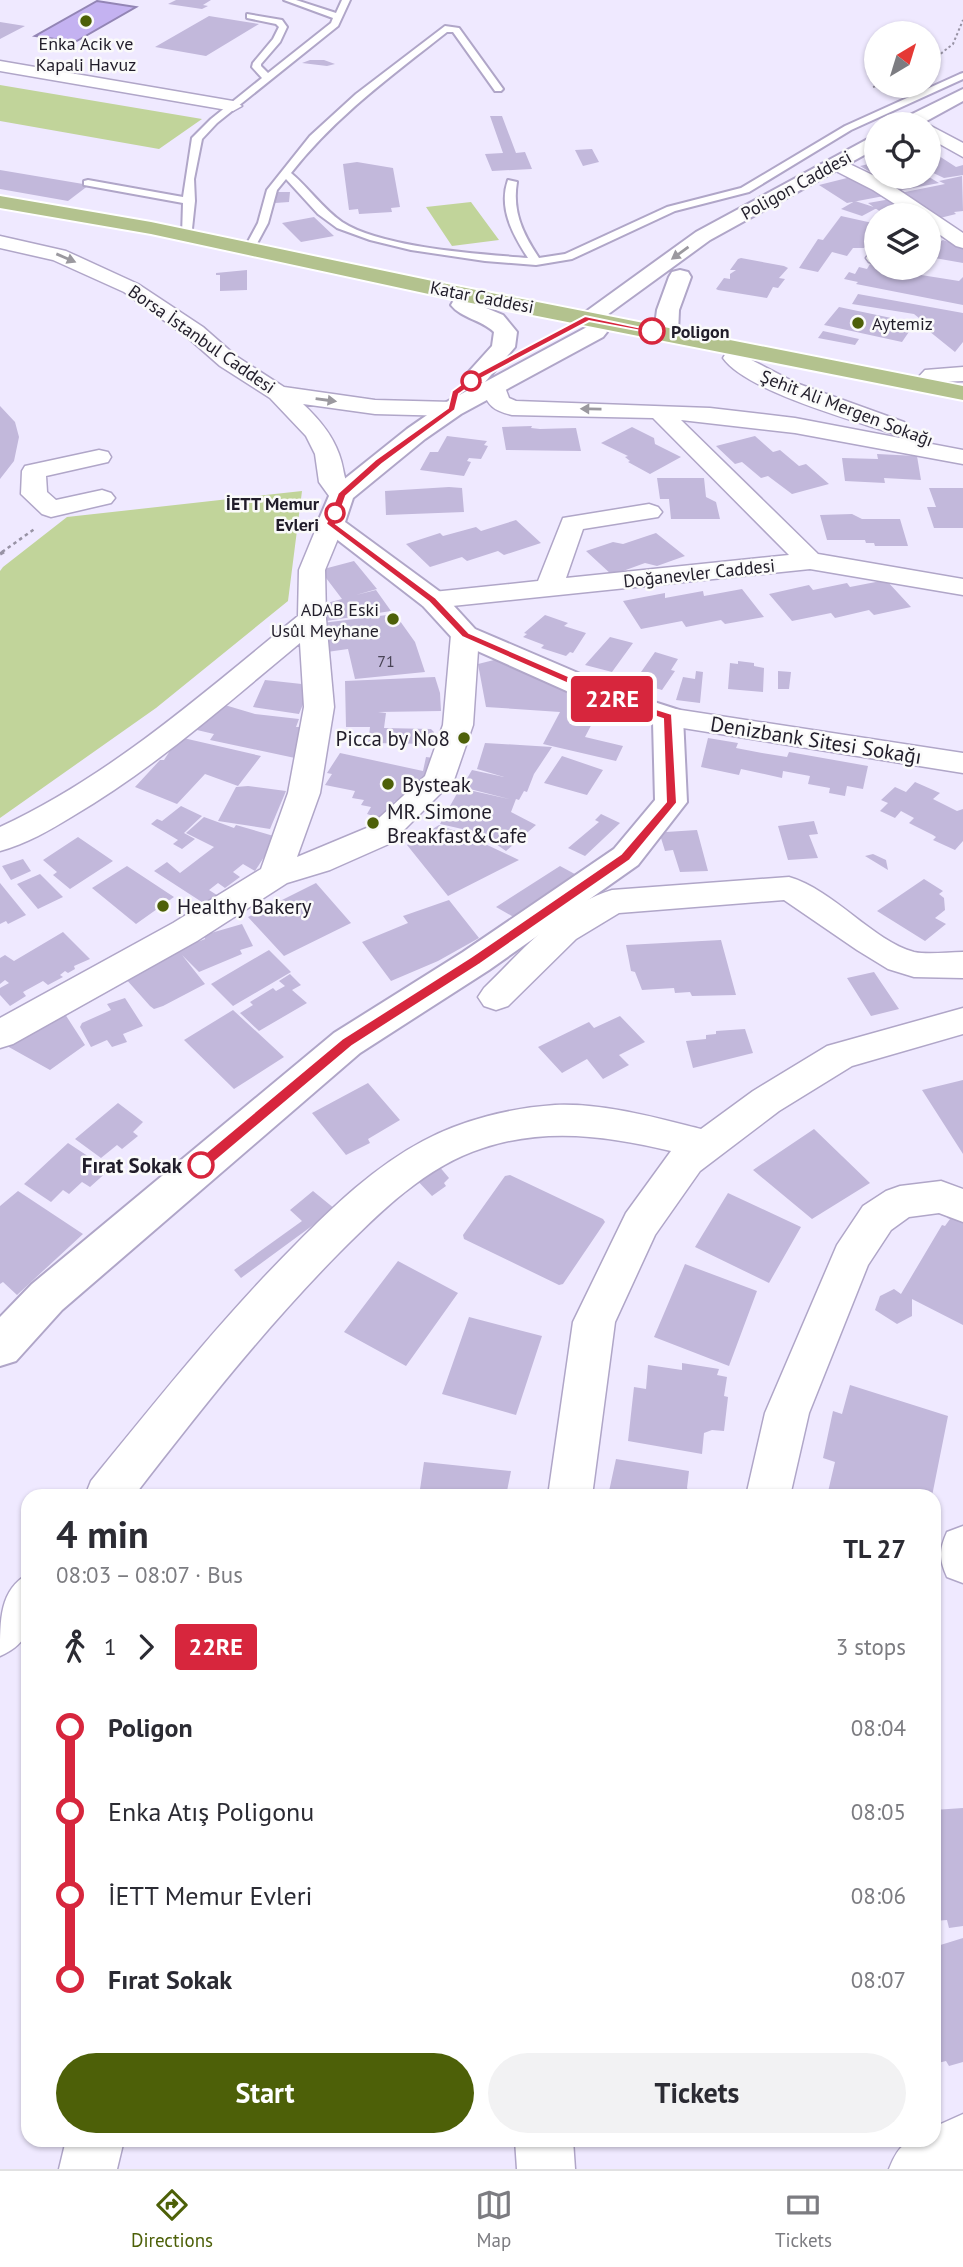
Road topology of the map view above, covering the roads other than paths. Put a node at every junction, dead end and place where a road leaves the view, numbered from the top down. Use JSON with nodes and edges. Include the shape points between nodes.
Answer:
{"nodes":[{"id":1,"x":288,"y":0,"type":"edge"},
{"id":2,"x":346,"y":0,"type":"edge"},
{"id":3,"x":250,"y":16,"type":"dead end"},
{"id":4,"x":338,"y":17,"type":"junction"},
{"id":5,"x":0,"y":66,"type":"edge"},
{"id":6,"x":963,"y":76,"type":"edge"},
{"id":7,"x":268,"y":78,"type":"junction"},
{"id":8,"x":498,"y":89,"type":"dead end"},
{"id":9,"x":963,"y":94,"type":"edge"},
{"id":10,"x":233,"y":106,"type":"junction"},
{"id":11,"x":931,"y":112,"type":"edge"},
{"id":12,"x":941,"y":137,"type":"edge"},
{"id":13,"x":864,"y":148,"type":"edge"},
{"id":14,"x":963,"y":151,"type":"edge"},
{"id":15,"x":835,"y":163,"type":"junction"},
{"id":16,"x":286,"y":174,"type":"junction"},
{"id":17,"x":512,"y":182,"type":"dead end"},
{"id":18,"x":88,"y":183,"type":"dead end"},
{"id":19,"x":190,"y":201,"type":"junction"},
{"id":20,"x":0,"y":202,"type":"edge"},
{"id":21,"x":906,"y":203,"type":"edge"},
{"id":22,"x":0,"y":215,"type":"edge"},
{"id":23,"x":941,"y":226,"type":"edge"},
{"id":24,"x":0,"y":228,"type":"edge"},
{"id":25,"x":716,"y":230,"type":"junction"},
{"id":26,"x":187,"y":236,"type":"junction"},
{"id":27,"x":66,"y":237,"type":"dead end"},
{"id":28,"x":0,"y":242,"type":"edge"},
{"id":29,"x":963,"y":242,"type":"edge"},
{"id":30,"x":118,"y":243,"type":"dead end"},
{"id":31,"x":249,"y":249,"type":"junction"},
{"id":32,"x":214,"y":251,"type":"junction"},
{"id":33,"x":536,"y":262,"type":"junction"},
{"id":34,"x":680,"y":277,"type":"junction"},
{"id":35,"x":645,"y":278,"type":"junction"},
{"id":36,"x":462,"y":306,"type":"junction"},
{"id":37,"x":537,"y":308,"type":"junction"},
{"id":38,"x":591,"y":325,"type":"junction"},
{"id":39,"x":666,"y":333,"type":"junction"},
{"id":40,"x":734,"y":358,"type":"junction"},
{"id":41,"x":963,"y":374,"type":"edge"},
{"id":42,"x":486,"y":382,"type":"junction"},
{"id":43,"x":921,"y":390,"type":"junction"},
{"id":44,"x":278,"y":393,"type":"junction"},
{"id":45,"x":963,"y":393,"type":"edge"},
{"id":46,"x":963,"y":405,"type":"edge"},
{"id":47,"x":452,"y":409,"type":"junction"},
{"id":48,"x":660,"y":412,"type":"junction"},
{"id":49,"x":963,"y":455,"type":"edge"},
{"id":50,"x":99,"y":457,"type":"dead end"},
{"id":51,"x":341,"y":495,"type":"junction"},
{"id":52,"x":102,"y":498,"type":"dead end"},
{"id":53,"x":649,"y":512,"type":"dead end"},
{"id":54,"x":331,"y":524,"type":"junction"},
{"id":55,"x":810,"y":561,"type":"junction"},
{"id":56,"x":963,"y":587,"type":"edge"},
{"id":57,"x":550,"y":588,"type":"junction"},
{"id":58,"x":433,"y":600,"type":"junction"},
{"id":59,"x":312,"y":619,"type":"junction"},
{"id":60,"x":466,"y":635,"type":"junction"},
{"id":61,"x":668,"y":717,"type":"junction"},
{"id":62,"x":963,"y":763,"type":"edge"},
{"id":63,"x":0,"y":840,"type":"edge"},
{"id":64,"x":275,"y":875,"type":"junction"},
{"id":65,"x":587,"y":901,"type":"junction"},
{"id":66,"x":963,"y":965,"type":"edge"},
{"id":67,"x":496,"y":997,"type":"dead end"},
{"id":68,"x":963,"y":1021,"type":"edge"},
{"id":69,"x":0,"y":1034,"type":"edge"},
{"id":70,"x":706,"y":1145,"type":"junction"},
{"id":71,"x":963,"y":1206,"type":"edge"},
{"id":72,"x":0,"y":1347,"type":"edge"},
{"id":73,"x":112,"y":1489,"type":"edge"},
{"id":74,"x":571,"y":1489,"type":"edge"},
{"id":75,"x":770,"y":1489,"type":"edge"},
{"id":76,"x":963,"y":1548,"type":"edge"},
{"id":77,"x":963,"y":1561,"type":"edge"},
{"id":78,"x":21,"y":1606,"type":"edge"},
{"id":79,"x":0,"y":1632,"type":"edge"},
{"id":80,"x":963,"y":2143,"type":"edge"},
{"id":81,"x":93,"y":2147,"type":"edge"},
{"id":82,"x":544,"y":2147,"type":"edge"},
{"id":83,"x":88,"y":2169,"type":"edge"},
{"id":84,"x":545,"y":2169,"type":"edge"},
{"id":85,"x":918,"y":2169,"type":"edge"}],
"edges":[{"from":1,"to":4,"type":"lane"},
{"from":2,"to":4,"type":"lane"},
{"from":3,"to":7,"type":"lane","via":[[283,27],[257,63]]},
{"from":4,"to":7,"type":"lane","via":[[323,35]]},
{"from":5,"to":10,"type":"street"},
{"from":6,"to":33,"type":"lane","via":[[848,128],[745,190],[671,209],[568,257]]},
{"from":7,"to":10,"type":"lane"},
{"from":8,"to":16,"type":"lane","via":[[456,30],[445,29],[331,121]]},
{"from":9,"to":11,"type":"street"},
{"from":10,"to":19,"type":"lane","via":[[197,138]]},
{"from":12,"to":14,"type":"street"},
{"from":13,"to":15,"type":"street","name":"Poligon Caddesi"},
{"from":15,"to":21,"type":"street"},
{"from":15,"to":25,"type":"street","name":"Poligon Caddesi"},
{"from":16,"to":31,"type":"lane","via":[[272,190],[263,223]]},
{"from":16,"to":33,"type":"lane","via":[[341,226],[374,238],[473,257]]},
{"from":17,"to":33,"type":"lane","via":[[510,216]]},
{"from":18,"to":19,"type":"lane"},
{"from":19,"to":26,"type":"lane"},
{"from":20,"to":26,"type":"main road","name":"Katar Caddesi"},
{"from":22,"to":32,"type":"main road","name":"Katar Caddesi"},
{"from":23,"to":29,"type":"street"},
{"from":24,"to":27,"type":"main road"},
{"from":25,"to":34,"type":"street","name":"Poligon Caddesi","via":[[718,242]]},
{"from":25,"to":35,"type":"street","name":"Poligon Caddesi","one_way":true},
{"from":26,"to":31,"type":"main road","name":"Katar Caddesi"},
{"from":28,"to":44,"type":"street","name":"Borsa İstanbul Caddesi","one_way":true,"via":[[59,255],[131,288]]},
{"from":30,"to":32,"type":"main road"},
{"from":31,"to":37,"type":"main road","name":"Katar Caddesi"},
{"from":32,"to":36,"type":"main road","name":"Katar Caddesi"},
{"from":34,"to":38,"type":"street","name":"Poligon Caddesi"},
{"from":34,"to":39,"type":"street","via":[[668,310]]},
{"from":35,"to":37,"type":"street","via":[[592,298]]},
{"from":35,"to":38,"type":"street","name":"Poligon Caddesi"},
{"from":36,"to":38,"type":"main road","name":"Katar Caddesi"},
{"from":36,"to":42,"type":"street","via":[[492,318],[507,333],[502,349],[484,366]]},
{"from":37,"to":38,"type":"main road","name":"Katar Caddesi"},
{"from":38,"to":39,"type":"main road","name":"Katar Caddesi"},
{"from":38,"to":40,"type":"main road","name":"Katar Caddesi"},
{"from":38,"to":42,"type":"street"},
{"from":39,"to":43,"type":"main road","name":"Katar Caddesi"},
{"from":40,"to":43,"type":"main road","name":"Katar Caddesi"},
{"from":40,"to":49,"type":"street","name":"Şehit Ali Mergen Sokağı","via":[[746,369]]},
{"from":41,"to":43,"type":"street","via":[[933,375]]},
{"from":42,"to":47,"type":"street","via":[[455,393]]},
{"from":48,"to":42,"type":"street","one_way":true,"via":[[524,411],[501,404]]},
{"from":43,"to":45,"type":"main road","name":"Katar Caddesi"},
{"from":43,"to":46,"type":"main road","name":"Katar Caddesi"},
{"from":44,"to":47,"type":"street","name":"Borsa İstanbul Caddesi","one_way":true,"via":[[375,407]]},
{"from":44,"to":51,"type":"street","via":[[310,422],[328,456],[329,481]]},
{"from":47,"to":51,"type":"street"},
{"from":48,"to":49,"type":"street","via":[[732,417]]},
{"from":48,"to":55,"type":"street"},
{"from":50,"to":52,"type":"street","via":[[34,471],[34,494],[51,509]]},
{"from":51,"to":54,"type":"street"},
{"from":53,"to":57,"type":"street","via":[[572,523]]},
{"from":54,"to":58,"type":"street"},
{"from":54,"to":59,"type":"street","via":[[312,570]]},
{"from":55,"to":56,"type":"street","name":"Doğanevler Caddesi"},
{"from":55,"to":57,"type":"street","name":"Doğanevler Caddesi"},
{"from":57,"to":58,"type":"street","name":"Doğanevler Caddesi"},
{"from":58,"to":60,"type":"street"},
{"from":59,"to":63,"type":"street","via":[[121,772],[36,825]]},
{"from":59,"to":64,"type":"street","via":[[318,707],[304,793]]},
{"from":60,"to":61,"type":"street","via":[[609,698]]},
{"from":60,"to":64,"type":"street","via":[[458,724],[439,780],[380,835],[319,862]]},
{"from":61,"to":62,"type":"street","name":"Denizbank Sitesi Sokağı"},
{"from":61,"to":65,"type":"street","via":[[671,803]]},
{"from":64,"to":69,"type":"street","via":[[185,932]]},
{"from":65,"to":66,"type":"street","via":[[789,888],[912,964]]},
{"from":65,"to":67,"type":"street"},
{"from":65,"to":72,"type":"street","via":[[476,961],[347,1043],[47,1297]]},
{"from":68,"to":70,"type":"street","via":[[840,1056]]},
{"from":70,"to":73,"type":"street","via":[[639,1128],[559,1120],[495,1130],[435,1152],[388,1183],[293,1272],[190,1389]]},
{"from":70,"to":74,"type":"street","via":[[686,1160],[640,1225],[594,1322]]},
{"from":71,"to":75,"type":"street","via":[[941,1197],[914,1200],[900,1202],[877,1218],[851,1257],[788,1413]]},
{"from":76,"to":77,"type":"street"},
{"from":78,"to":79,"type":"street"},
{"from":80,"to":85,"type":"street"},
{"from":81,"to":83,"type":"street"},
{"from":82,"to":84,"type":"street"}]}
